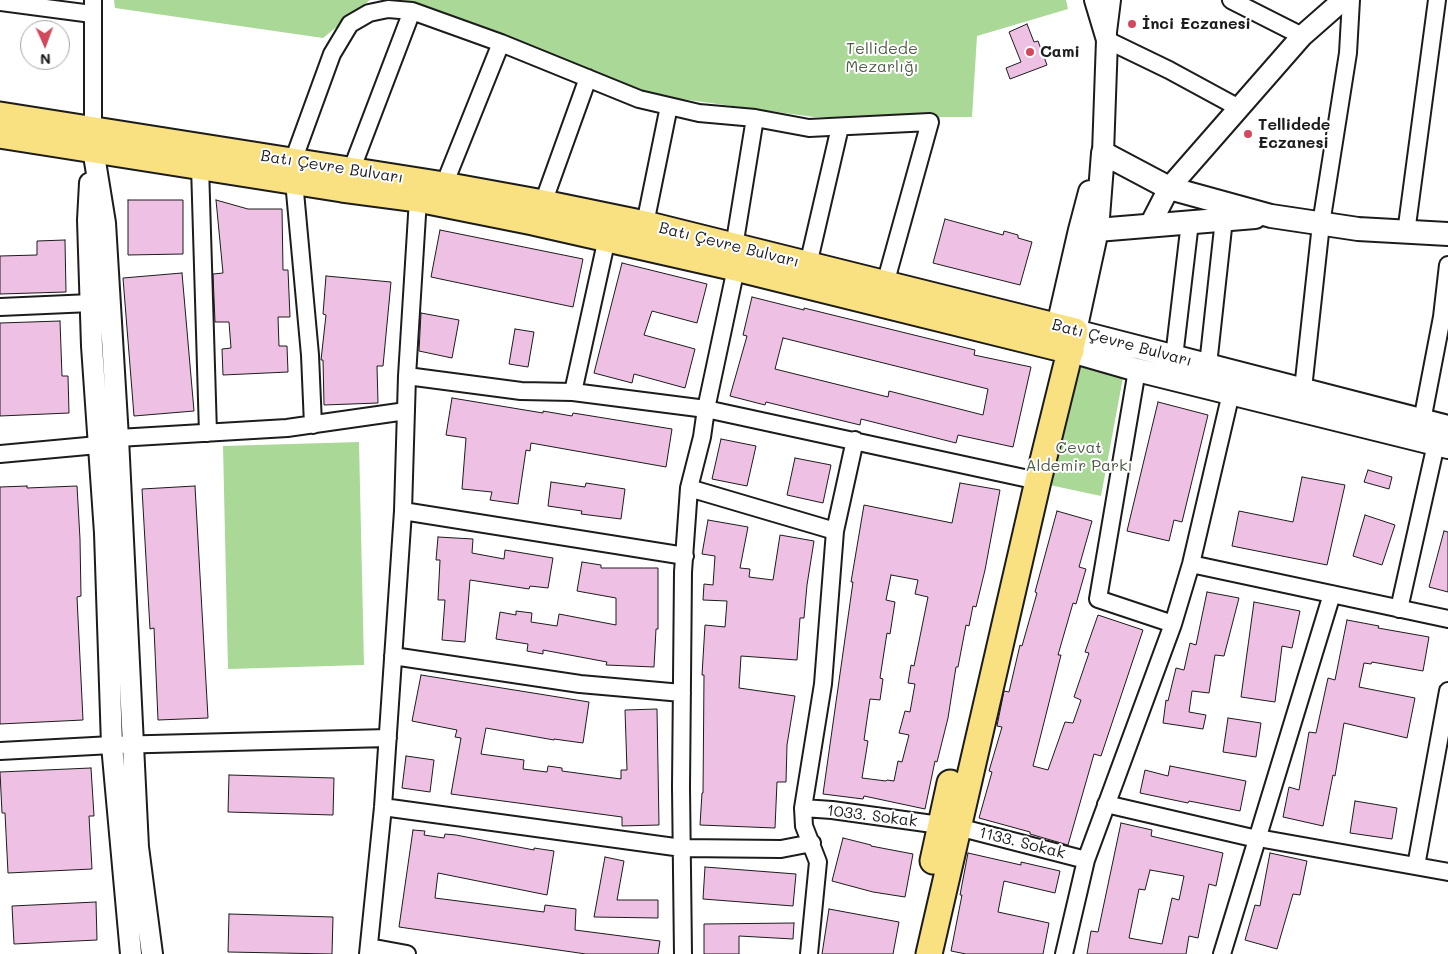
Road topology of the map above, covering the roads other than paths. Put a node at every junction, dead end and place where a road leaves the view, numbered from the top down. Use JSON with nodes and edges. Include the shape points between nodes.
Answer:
{"nodes":[{"id":1,"x":1095,"y":0,"type":"edge"},
{"id":2,"x":1112,"y":0,"type":"edge"},
{"id":3,"x":1231,"y":0,"type":"edge"},
{"id":4,"x":1343,"y":0,"type":"edge"},
{"id":5,"x":1351,"y":0,"type":"edge"},
{"id":6,"x":1437,"y":0,"type":"edge"},
{"id":7,"x":0,"y":2,"type":"edge"},
{"id":8,"x":92,"y":7,"type":"edge"},
{"id":9,"x":412,"y":11,"type":"junction"},
{"id":10,"x":1302,"y":36,"type":"junction"},
{"id":11,"x":1107,"y":40,"type":"junction"},
{"id":12,"x":501,"y":43,"type":"junction"},
{"id":13,"x":588,"y":78,"type":"junction"},
{"id":14,"x":670,"y":106,"type":"junction"},
{"id":15,"x":1239,"y":108,"type":"junction"},
{"id":16,"x":0,"y":114,"type":"edge"},
{"id":17,"x":755,"y":118,"type":"junction"},
{"id":18,"x":840,"y":127,"type":"junction"},
{"id":19,"x":0,"y":135,"type":"edge"},
{"id":20,"x":93,"y":138,"type":"junction"},
{"id":21,"x":1103,"y":153,"type":"junction"},
{"id":22,"x":200,"y":166,"type":"junction"},
{"id":23,"x":294,"y":171,"type":"junction"},
{"id":24,"x":351,"y":171,"type":"junction"},
{"id":25,"x":444,"y":185,"type":"junction"},
{"id":26,"x":1169,"y":188,"type":"junction"},
{"id":27,"x":418,"y":199,"type":"junction"},
{"id":28,"x":543,"y":203,"type":"junction"},
{"id":29,"x":1271,"y":216,"type":"junction"},
{"id":30,"x":1224,"y":219,"type":"junction"},
{"id":31,"x":1190,"y":222,"type":"junction"},
{"id":32,"x":645,"y":224,"type":"junction"},
{"id":33,"x":1320,"y":224,"type":"junction"},
{"id":34,"x":1150,"y":225,"type":"junction"},
{"id":35,"x":1088,"y":230,"type":"junction"},
{"id":36,"x":1406,"y":232,"type":"junction"},
{"id":37,"x":1448,"y":234,"type":"edge"},
{"id":38,"x":607,"y":238,"type":"junction"},
{"id":39,"x":735,"y":258,"type":"junction"},
{"id":40,"x":1448,"y":265,"type":"edge"},
{"id":41,"x":808,"y":266,"type":"junction"},
{"id":42,"x":885,"y":284,"type":"junction"},
{"id":43,"x":91,"y":302,"type":"junction"},
{"id":44,"x":0,"y":307,"type":"edge"},
{"id":45,"x":1064,"y":339,"type":"junction"},
{"id":46,"x":1174,"y":356,"type":"junction"},
{"id":47,"x":1208,"y":365,"type":"junction"},
{"id":48,"x":1137,"y":370,"type":"junction"},
{"id":49,"x":407,"y":376,"type":"junction"},
{"id":50,"x":1303,"y":389,"type":"junction"},
{"id":51,"x":573,"y":392,"type":"junction"},
{"id":52,"x":1231,"y":393,"type":"junction"},
{"id":53,"x":706,"y":409,"type":"junction"},
{"id":54,"x":406,"y":411,"type":"junction"},
{"id":55,"x":1422,"y":421,"type":"junction"},
{"id":56,"x":313,"y":424,"type":"junction"},
{"id":57,"x":208,"y":432,"type":"junction"},
{"id":58,"x":118,"y":438,"type":"junction"},
{"id":59,"x":1444,"y":439,"type":"edge"},
{"id":60,"x":855,"y":440,"type":"junction"},
{"id":61,"x":98,"y":445,"type":"junction"},
{"id":62,"x":0,"y":454,"type":"edge"},
{"id":63,"x":1030,"y":480,"type":"junction"},
{"id":64,"x":689,"y":488,"type":"junction"},
{"id":65,"x":403,"y":511,"type":"junction"},
{"id":66,"x":835,"y":531,"type":"junction"},
{"id":67,"x":685,"y":556,"type":"junction"},
{"id":68,"x":1191,"y":564,"type":"junction"},
{"id":69,"x":1332,"y":594,"type":"junction"},
{"id":70,"x":1399,"y":609,"type":"junction"},
{"id":71,"x":1448,"y":619,"type":"edge"},
{"id":72,"x":1173,"y":624,"type":"junction"},
{"id":73,"x":393,"y":656,"type":"junction"},
{"id":74,"x":1448,"y":691,"type":"edge"},
{"id":75,"x":682,"y":694,"type":"junction"},
{"id":76,"x":388,"y":738,"type":"junction"},
{"id":77,"x":133,"y":744,"type":"junction"},
{"id":78,"x":112,"y":745,"type":"junction"},
{"id":79,"x":0,"y":750,"type":"edge"},
{"id":80,"x":1106,"y":804,"type":"junction"},
{"id":81,"x":383,"y":807,"type":"junction"},
{"id":82,"x":803,"y":808,"type":"junction"},
{"id":83,"x":949,"y":826,"type":"junction"},
{"id":84,"x":1257,"y":838,"type":"junction"},
{"id":85,"x":812,"y":842,"type":"junction"},
{"id":86,"x":682,"y":848,"type":"junction"},
{"id":87,"x":1086,"y":860,"type":"junction"},
{"id":88,"x":1416,"y":866,"type":"junction"},
{"id":89,"x":1448,"y":872,"type":"edge"},
{"id":90,"x":369,"y":951,"type":"edge"},
{"id":91,"x":131,"y":954,"type":"edge"},
{"id":92,"x":152,"y":954,"type":"edge"},
{"id":93,"x":407,"y":954,"type":"edge"},
{"id":94,"x":683,"y":954,"type":"edge"},
{"id":95,"x":809,"y":954,"type":"edge"},
{"id":96,"x":913,"y":954,"type":"edge"},
{"id":97,"x":929,"y":954,"type":"edge"},
{"id":98,"x":1064,"y":954,"type":"edge"},
{"id":99,"x":1222,"y":954,"type":"edge"}],
"edges":[{"from":1,"to":11,"type":"street"},
{"from":2,"to":11,"type":"street"},
{"from":3,"to":10,"type":"street"},
{"from":4,"to":10,"type":"street"},
{"from":5,"to":33,"type":"street","via":[[1348,53]]},
{"from":6,"to":36,"type":"street"},
{"from":7,"to":8,"type":"street"},
{"from":8,"to":20,"type":"street"},
{"from":9,"to":12,"type":"street"},
{"from":9,"to":23,"type":"street","via":[[388,9],[369,13],[350,24],[332,54]]},
{"from":9,"to":24,"type":"street"},
{"from":10,"to":15,"type":"street"},
{"from":11,"to":15,"type":"street"},
{"from":11,"to":21,"type":"street"},
{"from":12,"to":13,"type":"street"},
{"from":12,"to":25,"type":"street"},
{"from":13,"to":14,"type":"street","via":[[639,99]]},
{"from":13,"to":28,"type":"street"},
{"from":14,"to":17,"type":"street","via":[[699,113]]},
{"from":14,"to":32,"type":"street"},
{"from":15,"to":26,"type":"street"},
{"from":16,"to":20,"type":"main road","name":"Batı Çevre Bulvarı"},
{"from":17,"to":18,"type":"street","via":[[809,128]]},
{"from":17,"to":39,"type":"street"},
{"from":18,"to":41,"type":"street"},
{"from":18,"to":42,"type":"street","via":[[930,122]]},
{"from":19,"to":20,"type":"main road","name":"Batı Çevre Bulvarı"},
{"from":20,"to":22,"type":"main road","name":"Batı Çevre Bulvarı"},
{"from":20,"to":23,"type":"main road","name":"Batı Çevre Bulvarı"},
{"from":20,"to":43,"type":"street","via":[[88,220]]},
{"from":20,"to":58,"type":"street","via":[[105,223]]},
{"from":21,"to":26,"type":"main road"},
{"from":21,"to":35,"type":"main road"},
{"from":22,"to":23,"type":"main road","name":"Batı Çevre Bulvarı"},
{"from":22,"to":57,"type":"street"},
{"from":23,"to":24,"type":"main road","name":"Batı Çevre Bulvarı"},
{"from":23,"to":27,"type":"main road","name":"Batı Çevre Bulvarı","via":[[342,190]]},
{"from":23,"to":56,"type":"street"},
{"from":24,"to":25,"type":"main road","name":"Batı Çevre Bulvarı"},
{"from":25,"to":27,"type":"street"},
{"from":25,"to":28,"type":"main road","name":"Batı Çevre Bulvarı"},
{"from":26,"to":29,"type":"main road"},
{"from":26,"to":34,"type":"street"},
{"from":27,"to":38,"type":"main road","name":"Batı Çevre Bulvarı"},
{"from":27,"to":49,"type":"street"},
{"from":28,"to":32,"type":"main road","name":"Batı Çevre Bulvarı"},
{"from":29,"to":30,"type":"main road"},
{"from":29,"to":33,"type":"main road"},
{"from":30,"to":31,"type":"main road"},
{"from":30,"to":47,"type":"street"},
{"from":31,"to":34,"type":"main road"},
{"from":31,"to":46,"type":"street"},
{"from":32,"to":39,"type":"main road","name":"Batı Çevre Bulvarı"},
{"from":33,"to":36,"type":"main road"},
{"from":33,"to":50,"type":"street"},
{"from":34,"to":35,"type":"main road"},
{"from":35,"to":45,"type":"main road"},
{"from":36,"to":37,"type":"main road"},
{"from":38,"to":39,"type":"main road","name":"Batı Çevre Bulvarı"},
{"from":38,"to":51,"type":"street"},
{"from":39,"to":41,"type":"main road","name":"Batı Çevre Bulvarı"},
{"from":39,"to":45,"type":"main road","name":"Batı Çevre Bulvarı","via":[[891,308]]},
{"from":39,"to":53,"type":"street"},
{"from":40,"to":55,"type":"street","via":[[1442,318]]},
{"from":41,"to":42,"type":"main road","name":"Batı Çevre Bulvarı"},
{"from":42,"to":45,"type":"main road","name":"Batı Çevre Bulvarı"},
{"from":43,"to":44,"type":"street"},
{"from":43,"to":61,"type":"street"},
{"from":45,"to":46,"type":"main road","name":"Batı Çevre Bulvarı"},
{"from":45,"to":48,"type":"main road","name":"Batı Çevre Bulvarı"},
{"from":45,"to":63,"type":"main road"},
{"from":46,"to":47,"type":"main road","name":"Batı Çevre Bulvarı"},
{"from":47,"to":50,"type":"main road","name":"Batı Çevre Bulvarı"},
{"from":48,"to":52,"type":"main road","name":"Batı Çevre Bulvarı"},
{"from":48,"to":72,"type":"street","via":[[1098,599]]},
{"from":49,"to":51,"type":"street","via":[[521,391]]},
{"from":49,"to":54,"type":"street"},
{"from":50,"to":55,"type":"main road","name":"Batı Çevre Bulvarı"},
{"from":51,"to":53,"type":"street"},
{"from":52,"to":59,"type":"main road","name":"Batı Çevre Bulvarı"},
{"from":52,"to":68,"type":"street"},
{"from":53,"to":60,"type":"street"},
{"from":53,"to":64,"type":"street"},
{"from":54,"to":56,"type":"street"},
{"from":54,"to":65,"type":"street"},
{"from":55,"to":59,"type":"main road","name":"Batı Çevre Bulvarı"},
{"from":56,"to":57,"type":"street"},
{"from":57,"to":58,"type":"street"},
{"from":58,"to":61,"type":"street"},
{"from":58,"to":77,"type":"street"},
{"from":59,"to":70,"type":"street"},
{"from":60,"to":63,"type":"street"},
{"from":60,"to":66,"type":"street"},
{"from":61,"to":62,"type":"street"},
{"from":61,"to":78,"type":"street","via":[[105,533]]},
{"from":63,"to":83,"type":"main road"},
{"from":64,"to":66,"type":"street"},
{"from":64,"to":67,"type":"street"},
{"from":65,"to":67,"type":"street"},
{"from":65,"to":73,"type":"street"},
{"from":66,"to":82,"type":"street","via":[[823,684]]},
{"from":67,"to":75,"type":"street"},
{"from":68,"to":69,"type":"street"},
{"from":68,"to":72,"type":"street"},
{"from":69,"to":70,"type":"street"},
{"from":69,"to":84,"type":"street"},
{"from":70,"to":71,"type":"street"},
{"from":72,"to":80,"type":"street"},
{"from":73,"to":75,"type":"street","via":[[580,684]]},
{"from":73,"to":76,"type":"street"},
{"from":74,"to":88,"type":"street"},
{"from":75,"to":86,"type":"street"},
{"from":76,"to":77,"type":"street"},
{"from":76,"to":81,"type":"street"},
{"from":77,"to":78,"type":"street"},
{"from":77,"to":92,"type":"street","via":[[138,847]]},
{"from":78,"to":79,"type":"street"},
{"from":78,"to":91,"type":"street"},
{"from":80,"to":84,"type":"street"},
{"from":80,"to":87,"type":"street"},
{"from":81,"to":86,"type":"street"},
{"from":81,"to":90,"type":"street"},
{"from":82,"to":83,"type":"street","name":"1033. Sokak"},
{"from":82,"to":85,"type":"street","via":[[804,826]]},
{"from":83,"to":87,"type":"street","name":"1133. Sokak"},
{"from":83,"to":96,"type":"main road"},
{"from":83,"to":97,"type":"main road"},
{"from":84,"to":88,"type":"street"},
{"from":84,"to":99,"type":"street"},
{"from":85,"to":86,"type":"street","via":[[781,849]]},
{"from":85,"to":95,"type":"street","via":[[818,862]]},
{"from":86,"to":94,"type":"street"},
{"from":87,"to":98,"type":"street"},
{"from":88,"to":89,"type":"street"},
{"from":90,"to":93,"type":"street"}]}
